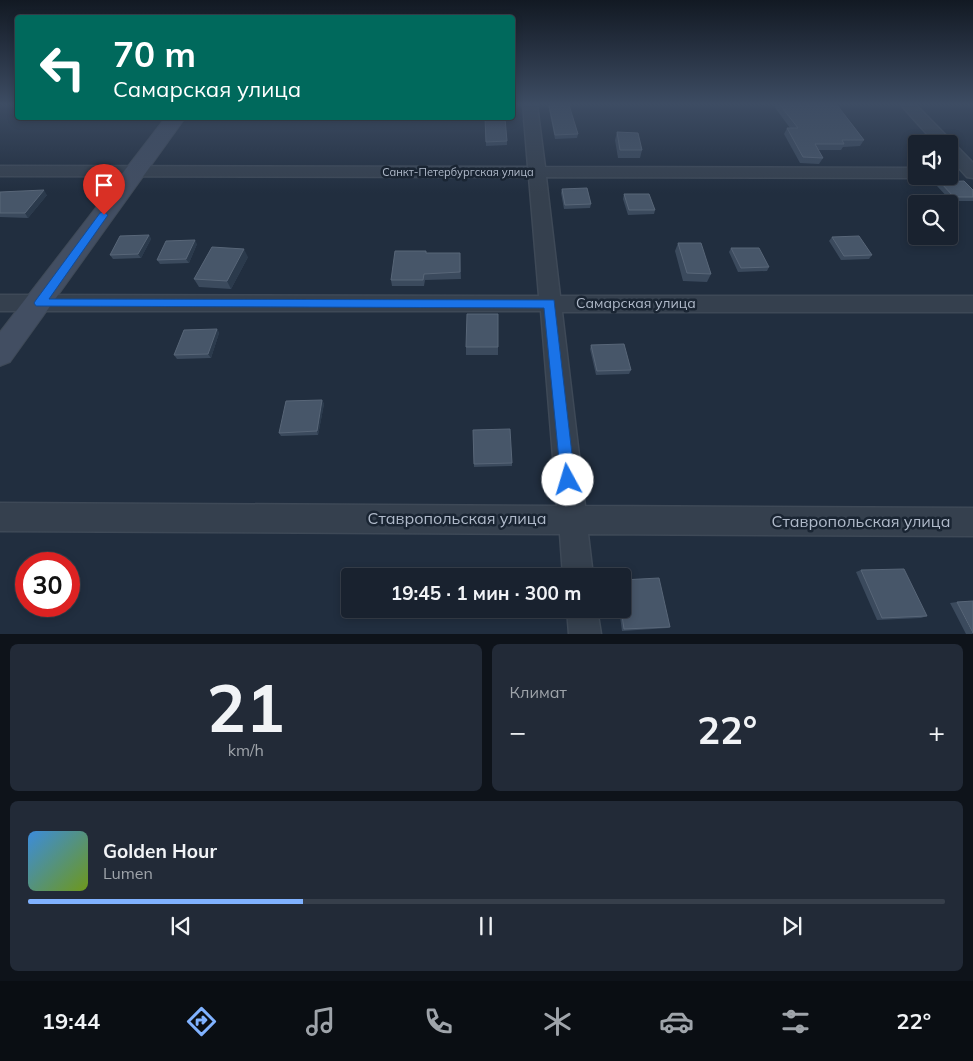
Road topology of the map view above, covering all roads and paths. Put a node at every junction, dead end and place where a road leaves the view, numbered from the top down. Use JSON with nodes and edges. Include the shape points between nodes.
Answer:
{"nodes":[{"id":1,"x":163,"y":135,"type":"edge"},
{"id":2,"x":533,"y":135,"type":"edge"},
{"id":3,"x":958,"y":157,"type":"edge"},
{"id":4,"x":0,"y":170,"type":"edge"},
{"id":5,"x":136,"y":171,"type":"junction"},
{"id":6,"x":537,"y":172,"type":"junction"},
{"id":7,"x":908,"y":173,"type":"edge"},
{"id":8,"x":973,"y":173,"type":"edge"},
{"id":9,"x":958,"y":174,"type":"edge"},
{"id":10,"x":0,"y":303,"type":"edge"},
{"id":11,"x":40,"y":303,"type":"junction"},
{"id":12,"x":550,"y":303,"type":"junction"},
{"id":13,"x":973,"y":304,"type":"edge"},
{"id":14,"x":0,"y":354,"type":"edge"},
{"id":15,"x":0,"y":517,"type":"edge"},
{"id":16,"x":572,"y":519,"type":"junction"},
{"id":17,"x":973,"y":522,"type":"edge"},
{"id":18,"x":577,"y":568,"type":"edge"},
{"id":19,"x":583,"y":618,"type":"edge"},
{"id":20,"x":584,"y":634,"type":"edge"}],
"edges":[{"from":1,"to":5,"type":"street"},
{"from":2,"to":6,"type":"street"},
{"from":3,"to":8,"type":"street"},
{"from":4,"to":5,"type":"street","name":"Санкт-Петербургская улица"},
{"from":5,"to":6,"type":"street","name":"Санкт-Петербургская улица"},
{"from":5,"to":11,"type":"street"},
{"from":6,"to":7,"type":"street","name":"Санкт-Петербургская улица"},
{"from":6,"to":12,"type":"street"},
{"from":8,"to":9,"type":"street"},
{"from":10,"to":11,"type":"street","name":"Самарская улица"},
{"from":11,"to":12,"type":"street","name":"Самарская улица"},
{"from":11,"to":14,"type":"street"},
{"from":12,"to":13,"type":"street","name":"Самарская улица"},
{"from":12,"to":16,"type":"street"},
{"from":15,"to":16,"type":"street","name":"Ставропольская улица"},
{"from":16,"to":17,"type":"street","name":"Ставропольская улица"},
{"from":16,"to":18,"type":"street"},
{"from":19,"to":20,"type":"street"}]}
